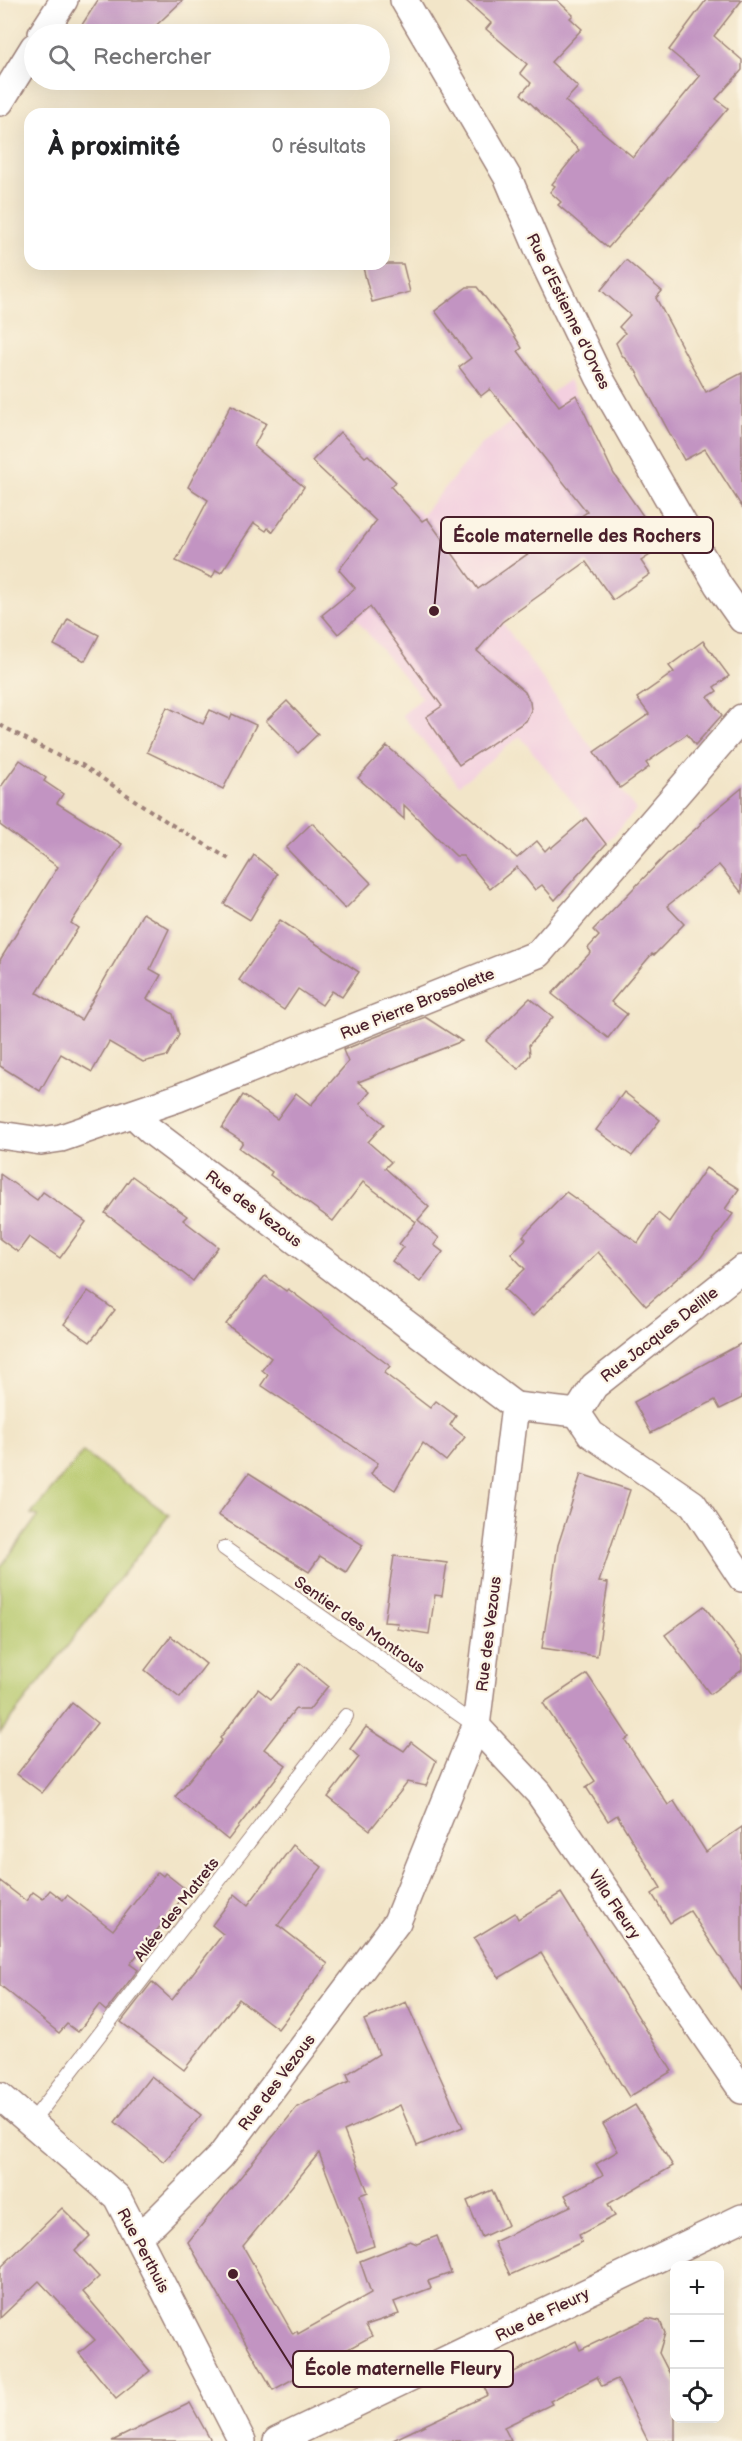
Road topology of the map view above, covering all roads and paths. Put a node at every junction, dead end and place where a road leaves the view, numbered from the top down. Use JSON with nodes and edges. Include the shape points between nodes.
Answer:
{"nodes":[{"id":1,"x":64,"y":0,"type":"edge"},
{"id":2,"x":404,"y":0,"type":"edge"},
{"id":3,"x":48,"y":24,"type":"edge"},
{"id":4,"x":24,"y":63,"type":"edge"},
{"id":5,"x":0,"y":102,"type":"edge"},
{"id":6,"x":742,"y":619,"type":"edge"},
{"id":7,"x":742,"y":718,"type":"edge"},
{"id":8,"x":0,"y":725,"type":"edge"},
{"id":9,"x":229,"y":859,"type":"dead end"},
{"id":10,"x":133,"y":1114,"type":"junction"},
{"id":11,"x":0,"y":1135,"type":"edge"},
{"id":12,"x":742,"y":1269,"type":"edge"},
{"id":13,"x":515,"y":1406,"type":"junction"},
{"id":14,"x":577,"y":1413,"type":"junction"},
{"id":15,"x":224,"y":1548,"type":"dead end"},
{"id":16,"x":742,"y":1578,"type":"edge"},
{"id":17,"x":346,"y":1716,"type":"dead end"},
{"id":18,"x":476,"y":1726,"type":"junction"},
{"id":19,"x":742,"y":2090,"type":"edge"},
{"id":20,"x":0,"y":2096,"type":"edge"},
{"id":21,"x":32,"y":2122,"type":"junction"},
{"id":22,"x":742,"y":2218,"type":"edge"},
{"id":23,"x":138,"y":2235,"type":"junction"},
{"id":24,"x":242,"y":2441,"type":"edge"},
{"id":25,"x":277,"y":2441,"type":"edge"}],
"edges":[{"from":1,"to":3,"type":"street"},
{"from":2,"to":6,"type":"street","name":"Rue d'Estienne d'Orves","via":[[508,178],[600,377]]},
{"from":4,"to":5,"type":"street"},
{"from":7,"to":10,"type":"street","name":"Rue Pierre Brossolette","via":[[538,954]]},
{"from":8,"to":9,"type":"path","via":[[82,765]]},
{"from":10,"to":11,"type":"street","name":"Rue Pierre Brossolette","via":[[61,1138],[41,1141]]},
{"from":10,"to":13,"type":"street","name":"Rue des Vezous"},
{"from":12,"to":14,"type":"street","name":"Rue Jacques Delille","via":[[594,1386]]},
{"from":13,"to":14,"type":"street"},
{"from":13,"to":18,"type":"street","name":"Rue des Vezous"},
{"from":14,"to":16,"type":"street","via":[[591,1434],[693,1504]]},
{"from":15,"to":18,"type":"lane","name":"Sentier des Montrous"},
{"from":17,"to":21,"type":"lane","name":"Allée des Matrets"},
{"from":18,"to":19,"type":"street","name":"Villa Fleury","via":[[539,1793]]},
{"from":18,"to":23,"type":"street","name":"Rue des Vezous","via":[[397,1922],[221,2156]]},
{"from":20,"to":21,"type":"street","name":"Rue Perthuis"},
{"from":21,"to":23,"type":"street","name":"Rue Perthuis","via":[[117,2197]]},
{"from":22,"to":25,"type":"street","name":"Rue de Fleury"},
{"from":23,"to":24,"type":"street","name":"Rue Perthuis"}]}
